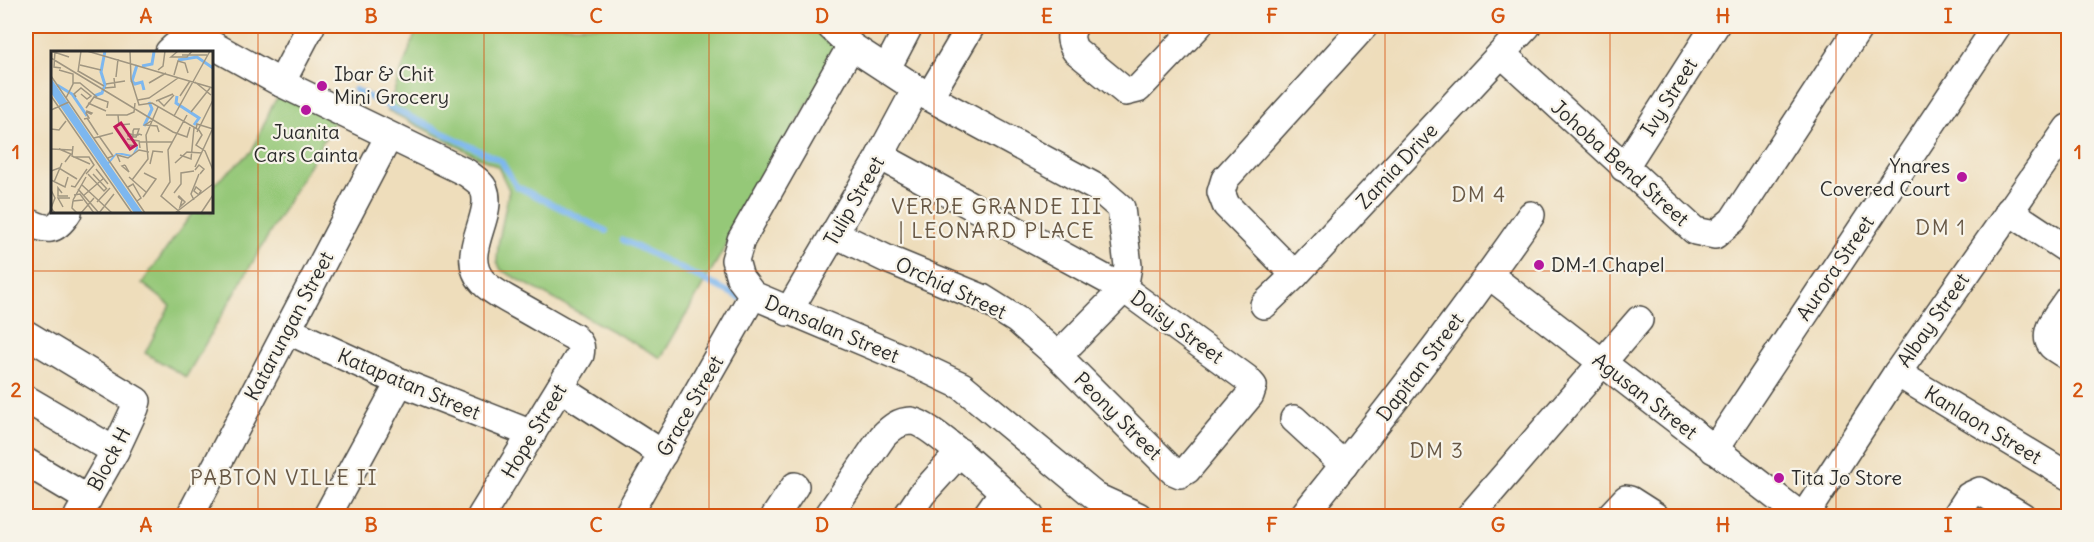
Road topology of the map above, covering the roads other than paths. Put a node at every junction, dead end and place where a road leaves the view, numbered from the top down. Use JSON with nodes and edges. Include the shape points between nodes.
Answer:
{"nodes":[{"id":1,"x":311,"y":26,"type":"edge"},
{"id":2,"x":830,"y":26,"type":"edge"},
{"id":3,"x":909,"y":26,"type":"edge"},
{"id":4,"x":971,"y":26,"type":"edge"},
{"id":5,"x":1198,"y":26,"type":"edge"},
{"id":6,"x":1364,"y":26,"type":"edge"},
{"id":7,"x":1527,"y":26,"type":"edge"},
{"id":8,"x":1715,"y":26,"type":"edge"},
{"id":9,"x":1860,"y":26,"type":"edge"},
{"id":10,"x":1997,"y":26,"type":"edge"},
{"id":11,"x":1072,"y":29,"type":"edge"},
{"id":12,"x":211,"y":34,"type":"edge"},
{"id":13,"x":851,"y":46,"type":"junction"},
{"id":14,"x":170,"y":51,"type":"edge"},
{"id":15,"x":1502,"y":54,"type":"junction"},
{"id":16,"x":887,"y":68,"type":"junction"},
{"id":17,"x":281,"y":83,"type":"junction"},
{"id":18,"x":922,"y":93,"type":"junction"},
{"id":19,"x":2068,"y":128,"type":"edge"},
{"id":20,"x":389,"y":136,"type":"junction"},
{"id":21,"x":880,"y":156,"type":"junction"},
{"id":22,"x":1624,"y":168,"type":"junction"},
{"id":23,"x":2009,"y":211,"type":"junction"},
{"id":24,"x":67,"y":213,"type":"edge"},
{"id":25,"x":1531,"y":215,"type":"dead end"},
{"id":26,"x":26,"y":221,"type":"edge"},
{"id":27,"x":836,"y":234,"type":"junction"},
{"id":28,"x":2068,"y":250,"type":"edge"},
{"id":29,"x":1295,"y":275,"type":"junction"},
{"id":30,"x":1489,"y":275,"type":"junction"},
{"id":31,"x":1124,"y":289,"type":"junction"},
{"id":32,"x":753,"y":295,"type":"junction"},
{"id":33,"x":2068,"y":299,"type":"edge"},
{"id":34,"x":1264,"y":305,"type":"dead end"},
{"id":35,"x":788,"y":312,"type":"junction"},
{"id":36,"x":1640,"y":320,"type":"dead end"},
{"id":37,"x":287,"y":330,"type":"junction"},
{"id":38,"x":26,"y":334,"type":"edge"},
{"id":39,"x":1058,"y":356,"type":"junction"},
{"id":40,"x":2068,"y":357,"type":"edge"},
{"id":41,"x":1603,"y":362,"type":"junction"},
{"id":42,"x":1897,"y":373,"type":"junction"},
{"id":43,"x":400,"y":382,"type":"junction"},
{"id":44,"x":560,"y":388,"type":"junction"},
{"id":45,"x":26,"y":399,"type":"edge"},
{"id":46,"x":1294,"y":419,"type":"dead end"},
{"id":47,"x":532,"y":434,"type":"junction"},
{"id":48,"x":1714,"y":450,"type":"junction"},
{"id":49,"x":115,"y":451,"type":"junction"},
{"id":50,"x":960,"y":452,"type":"junction"},
{"id":51,"x":663,"y":454,"type":"junction"},
{"id":52,"x":26,"y":462,"type":"edge"},
{"id":53,"x":1344,"y":465,"type":"junction"},
{"id":54,"x":1180,"y":474,"type":"joint"},
{"id":55,"x":2068,"y":476,"type":"edge"},
{"id":56,"x":795,"y":486,"type":"dead end"},
{"id":57,"x":1003,"y":492,"type":"junction"},
{"id":58,"x":83,"y":508,"type":"edge"},
{"id":59,"x":840,"y":512,"type":"edge"},
{"id":60,"x":189,"y":516,"type":"edge"},
{"id":61,"x":327,"y":516,"type":"edge"},
{"id":62,"x":481,"y":516,"type":"edge"},
{"id":63,"x":627,"y":516,"type":"edge"},
{"id":64,"x":775,"y":516,"type":"edge"},
{"id":65,"x":907,"y":516,"type":"edge"},
{"id":66,"x":986,"y":516,"type":"edge"},
{"id":67,"x":1030,"y":516,"type":"edge"},
{"id":68,"x":1138,"y":516,"type":"edge"},
{"id":69,"x":1303,"y":516,"type":"edge"},
{"id":70,"x":1470,"y":516,"type":"edge"},
{"id":71,"x":1610,"y":516,"type":"edge"},
{"id":72,"x":1655,"y":516,"type":"edge"},
{"id":73,"x":1802,"y":516,"type":"edge"},
{"id":74,"x":1956,"y":516,"type":"edge"},
{"id":75,"x":2022,"y":516,"type":"edge"}],
"edges":[{"from":1,"to":17,"type":"street"},
{"from":2,"to":13,"type":"street"},
{"from":3,"to":16,"type":"street"},
{"from":4,"to":18,"type":"street","name":"Tulip Street"},
{"from":5,"to":11,"type":"street","via":[[1138,89],[1126,92],[1075,50],[1070,42]]},
{"from":6,"to":29,"type":"street","via":[[1225,179],[1221,192],[1226,204]]},
{"from":7,"to":15,"type":"street","name":"Zamia Drive"},
{"from":8,"to":22,"type":"street","name":"Ivy Street"},
{"from":9,"to":22,"type":"street","name":"Johoba Bend Street","via":[[1733,220],[1715,235],[1695,231]]},
{"from":10,"to":48,"type":"street","name":"Aurora Street"},
{"from":12,"to":14,"type":"street","via":[[183,40]]},
{"from":12,"to":17,"type":"street"},
{"from":13,"to":16,"type":"street","name":"Daisy Street"},
{"from":13,"to":32,"type":"street","name":"Dansalan Street","via":[[741,240],[735,260],[740,278]]},
{"from":15,"to":22,"type":"street","name":"Johoba Bend Street"},
{"from":15,"to":29,"type":"street","name":"Zamia Drive"},
{"from":16,"to":18,"type":"street","name":"Daisy Street"},
{"from":17,"to":20,"type":"street"},
{"from":18,"to":21,"type":"street","name":"Tulip Street"},
{"from":18,"to":31,"type":"street","name":"Daisy Street","via":[[1100,189],[1121,208],[1128,266]]},
{"from":19,"to":23,"type":"street","name":"Albay Street"},
{"from":20,"to":37,"type":"street","name":"Katarungan Street"},
{"from":20,"to":44,"type":"street","name":"Hope Street","via":[[480,183],[486,203],[474,249],[475,268],[483,282],[499,294],[580,343],[580,355]]},
{"from":21,"to":27,"type":"street","name":"Tulip Street"},
{"from":21,"to":31,"type":"street"},
{"from":23,"to":28,"type":"street"},
{"from":23,"to":42,"type":"street","name":"Albay Street"},
{"from":24,"to":26,"type":"street","via":[[53,228],[42,229]]},
{"from":25,"to":30,"type":"street","name":"Dapitan Street"},
{"from":27,"to":35,"type":"street","name":"Tulip Street"},
{"from":27,"to":39,"type":"street","name":"Orchid Street","via":[[982,298],[1017,320]]},
{"from":29,"to":34,"type":"street","name":"Zamia Drive"},
{"from":30,"to":41,"type":"street","name":"Agusan Street"},
{"from":30,"to":53,"type":"street","name":"Dapitan Street"},
{"from":31,"to":39,"type":"street"},
{"from":31,"to":54,"type":"street","name":"Daisy Street","via":[[1253,386],[1250,395]]},
{"from":32,"to":35,"type":"street","name":"Dansalan Street"},
{"from":32,"to":51,"type":"street","name":"Grace Street"},
{"from":33,"to":40,"type":"street","via":[[2048,338],[2052,346]]},
{"from":35,"to":68,"type":"street","name":"Dansalan Street","via":[[962,386],[1096,497]]},
{"from":36,"to":41,"type":"street"},
{"from":37,"to":43,"type":"street","name":"Katapatan Street"},
{"from":37,"to":60,"type":"street","name":"Katarungan Street"},
{"from":38,"to":49,"type":"street","name":"Block H","via":[[136,401]]},
{"from":39,"to":54,"type":"street","name":"Peony Street"},
{"from":41,"to":48,"type":"street","name":"Agusan Street"},
{"from":41,"to":70,"type":"street"},
{"from":42,"to":55,"type":"street","name":"Kanlaon Street"},
{"from":42,"to":73,"type":"street","name":"Albay Street"},
{"from":43,"to":47,"type":"street","name":"Katapatan Street"},
{"from":43,"to":61,"type":"street"},
{"from":44,"to":47,"type":"street","name":"Hope Street"},
{"from":44,"to":51,"type":"street"},
{"from":45,"to":49,"type":"street"},
{"from":46,"to":53,"type":"street"},
{"from":47,"to":62,"type":"street","name":"Hope Street"},
{"from":48,"to":73,"type":"street","name":"Agusan Street"},
{"from":49,"to":58,"type":"street","name":"Block H"},
{"from":50,"to":57,"type":"street"},
{"from":50,"to":59,"type":"street","via":[[914,421],[892,427]]},
{"from":50,"to":65,"type":"street"},
{"from":51,"to":63,"type":"street","name":"Grace Street"},
{"from":52,"to":58,"type":"street"},
{"from":53,"to":69,"type":"street","name":"Dapitan Street"},
{"from":56,"to":64,"type":"street"},
{"from":57,"to":66,"type":"street"},
{"from":57,"to":67,"type":"street"},
{"from":71,"to":72,"type":"street","via":[[1626,499]]},
{"from":74,"to":75,"type":"street","via":[[1969,496],[1980,491]]}]}
